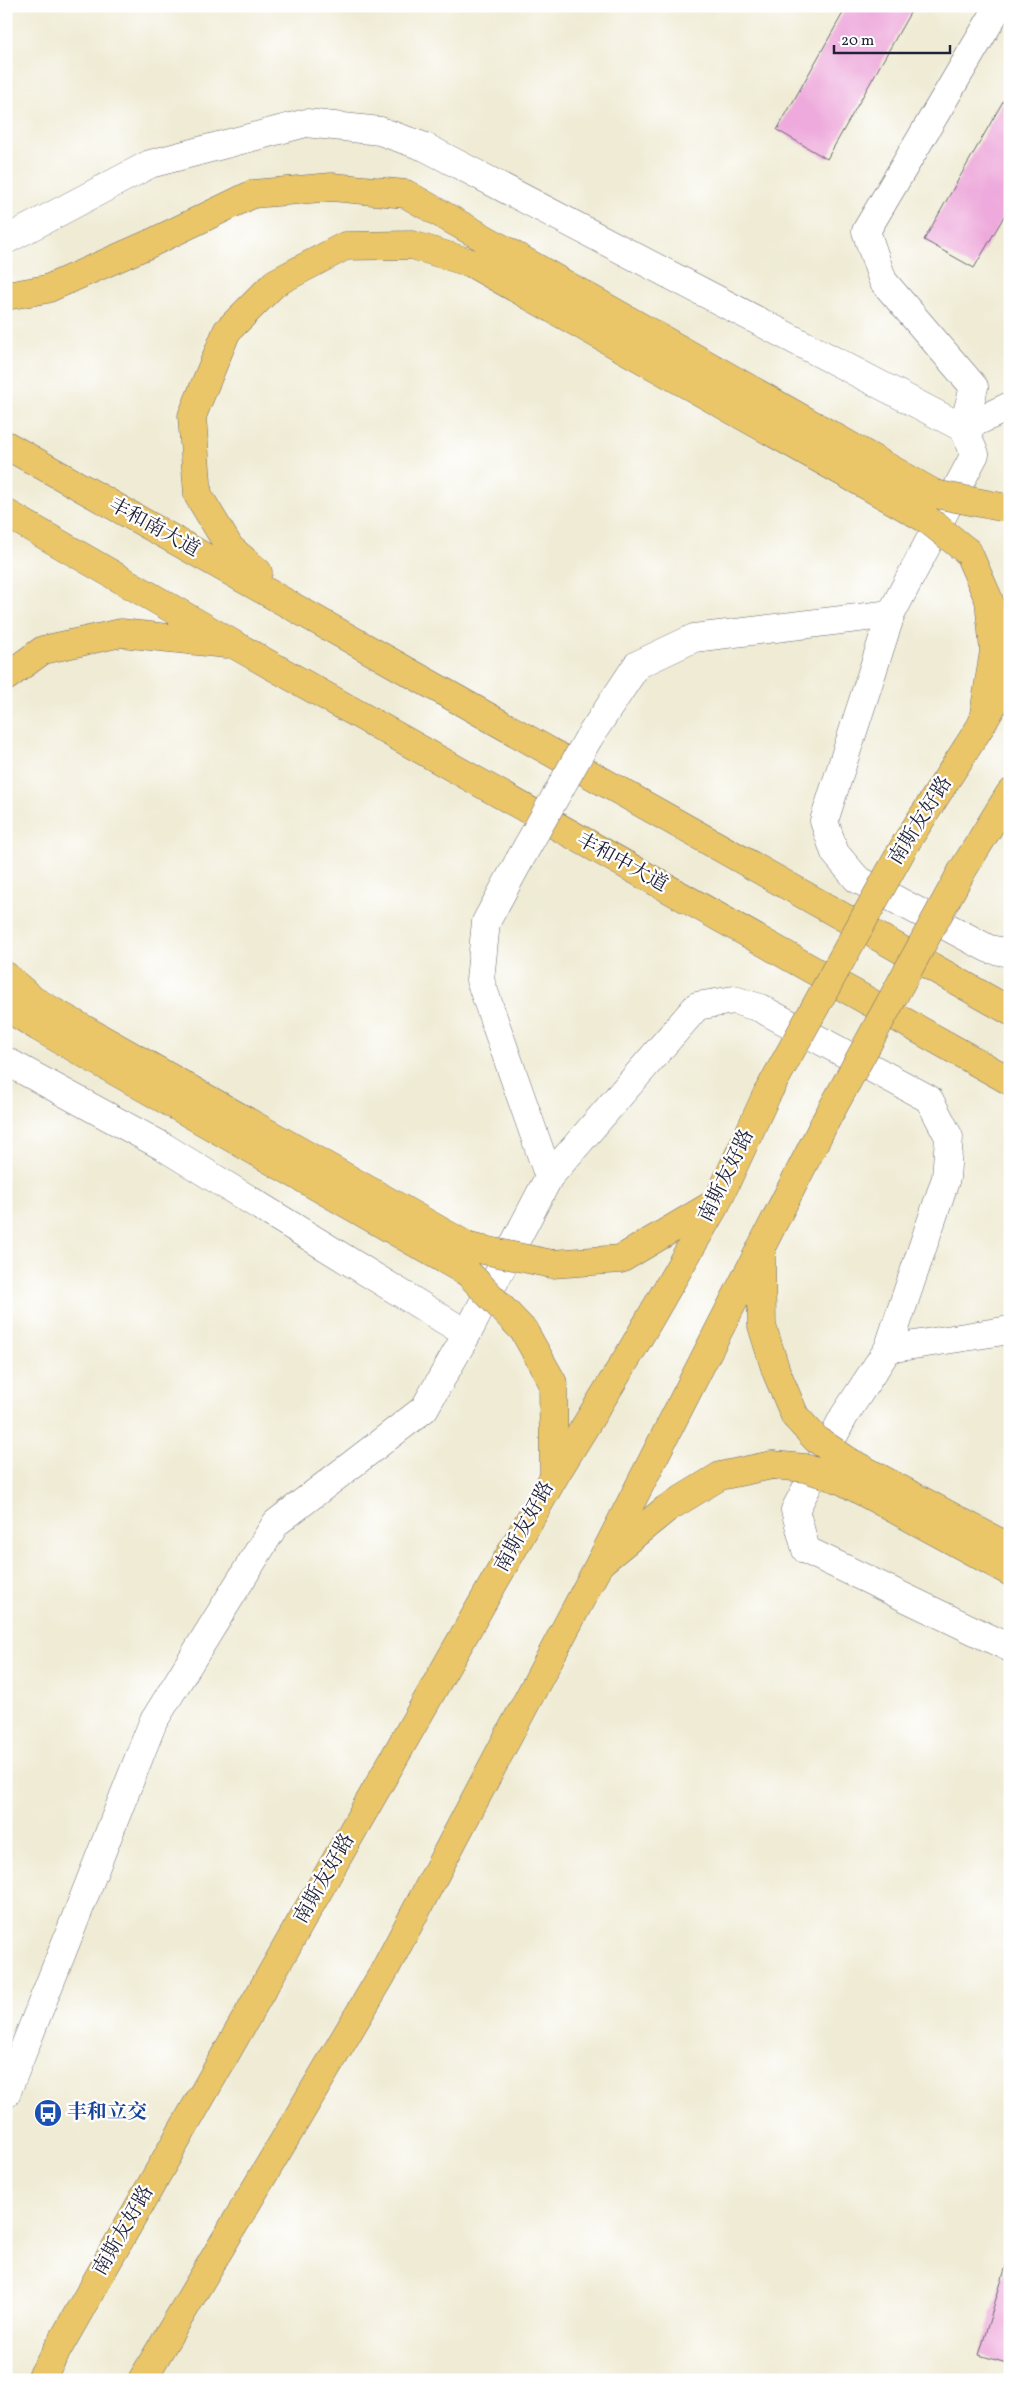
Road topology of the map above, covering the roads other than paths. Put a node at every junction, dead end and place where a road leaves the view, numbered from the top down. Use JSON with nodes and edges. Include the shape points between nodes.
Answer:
{"nodes":[{"id":1,"x":1000,"y":6,"type":"edge"},
{"id":2,"x":6,"y":240,"type":"edge"},
{"id":3,"x":6,"y":296,"type":"edge"},
{"id":4,"x":1010,"y":406,"type":"edge"},
{"id":5,"x":963,"y":428,"type":"junction"},
{"id":6,"x":6,"y":445,"type":"edge"},
{"id":7,"x":1005,"y":506,"type":"edge"},
{"id":8,"x":6,"y":513,"type":"edge"},
{"id":9,"x":302,"y":611,"type":"junction"},
{"id":10,"x":891,"y":614,"type":"junction"},
{"id":11,"x":235,"y":645,"type":"junction"},
{"id":12,"x":1010,"y":675,"type":"edge"},
{"id":13,"x":6,"y":677,"type":"edge"},
{"id":14,"x":982,"y":724,"type":"junction"},
{"id":15,"x":1010,"y":793,"type":"edge"},
{"id":16,"x":1010,"y":953,"type":"edge"},
{"id":17,"x":6,"y":976,"type":"edge"},
{"id":18,"x":6,"y":1006,"type":"edge"},
{"id":19,"x":1010,"y":1011,"type":"edge"},
{"id":20,"x":6,"y":1061,"type":"edge"},
{"id":21,"x":1010,"y":1081,"type":"edge"},
{"id":22,"x":549,"y":1177,"type":"junction"},
{"id":23,"x":717,"y":1202,"type":"junction"},
{"id":24,"x":761,"y":1251,"type":"junction"},
{"id":25,"x":1010,"y":1330,"type":"edge"},
{"id":26,"x":467,"y":1334,"type":"junction"},
{"id":27,"x":888,"y":1349,"type":"junction"},
{"id":28,"x":846,"y":1471,"type":"junction"},
{"id":29,"x":554,"y":1477,"type":"junction"},
{"id":30,"x":1010,"y":1548,"type":"edge"},
{"id":31,"x":600,"y":1563,"type":"junction"},
{"id":32,"x":1010,"y":1572,"type":"edge"},
{"id":33,"x":1010,"y":1648,"type":"edge"},
{"id":34,"x":6,"y":2094,"type":"edge"},
{"id":35,"x":40,"y":2380,"type":"edge"},
{"id":36,"x":142,"y":2380,"type":"edge"}],
"edges":[{"from":1,"to":5,"type":"street","via":[[866,231],[883,281],[974,387]]},
{"from":2,"to":5,"type":"street","via":[[150,164],[306,123],[380,131],[425,147]]},
{"from":3,"to":7,"type":"main road","bridge":true,"via":[[47,289],[253,194],[332,187],[406,194],[935,494]]},
{"from":4,"to":5,"type":"street"},
{"from":5,"to":10,"type":"street","via":[[975,454]]},
{"from":6,"to":9,"type":"main road","name":"丰和南大道"},
{"from":8,"to":11,"type":"main road"},
{"from":9,"to":14,"type":"main road","bridge":true,"via":[[230,548],[198,495],[192,416],[227,331],[275,283],[345,246],[412,245],[471,263],[928,520],[968,552],[989,600],[994,651]]},
{"from":9,"to":19,"type":"main road"},
{"from":10,"to":16,"type":"street","via":[[824,821],[835,853],[857,879],[989,949]]},
{"from":10,"to":22,"type":"street","bridge":true,"via":[[694,638],[638,665],[588,739],[486,922],[480,980]]},
{"from":11,"to":13,"type":"main road","via":[[121,633],[43,650]]},
{"from":11,"to":21,"type":"main road","name":"丰和中大道"},
{"from":12,"to":14,"type":"main road","name":"南斯友好路"},
{"from":14,"to":23,"type":"main road","name":"南斯友好路","bridge":true,"via":[[907,841],[767,1094]]},
{"from":15,"to":24,"type":"main road","bridge":true,"via":[[962,871],[825,1122]]},
{"from":17,"to":23,"type":"main road","bridge":true,"via":[[34,1000],[469,1247],[552,1264],[621,1259]]},
{"from":18,"to":29,"type":"main road","bridge":true,"via":[[468,1273],[524,1332],[553,1383]]},
{"from":20,"to":26,"type":"street","via":[[164,1147]]},
{"from":22,"to":26,"type":"street"},
{"from":22,"to":27,"type":"street","via":[[697,1006],[734,1000],[760,1008],[928,1099],[949,1137],[946,1178]]},
{"from":23,"to":29,"type":"main road","name":"南斯友好路"},
{"from":24,"to":28,"type":"main road","bridge":true,"via":[[762,1326],[776,1372],[795,1416]]},
{"from":24,"to":31,"type":"main road"},
{"from":25,"to":27,"type":"street"},
{"from":26,"to":34,"type":"street","via":[[424,1409],[276,1523],[153,1722]]},
{"from":27,"to":33,"type":"street","via":[[844,1416],[795,1510],[806,1550]]},
{"from":28,"to":30,"type":"main road"},
{"from":28,"to":31,"type":"main road","bridge":true,"via":[[772,1465],[720,1476],[666,1509]]},
{"from":28,"to":32,"type":"main road"},
{"from":29,"to":35,"type":"main road","name":"南斯友好路"},
{"from":31,"to":36,"type":"main road","via":[[382,1974]]}]}
